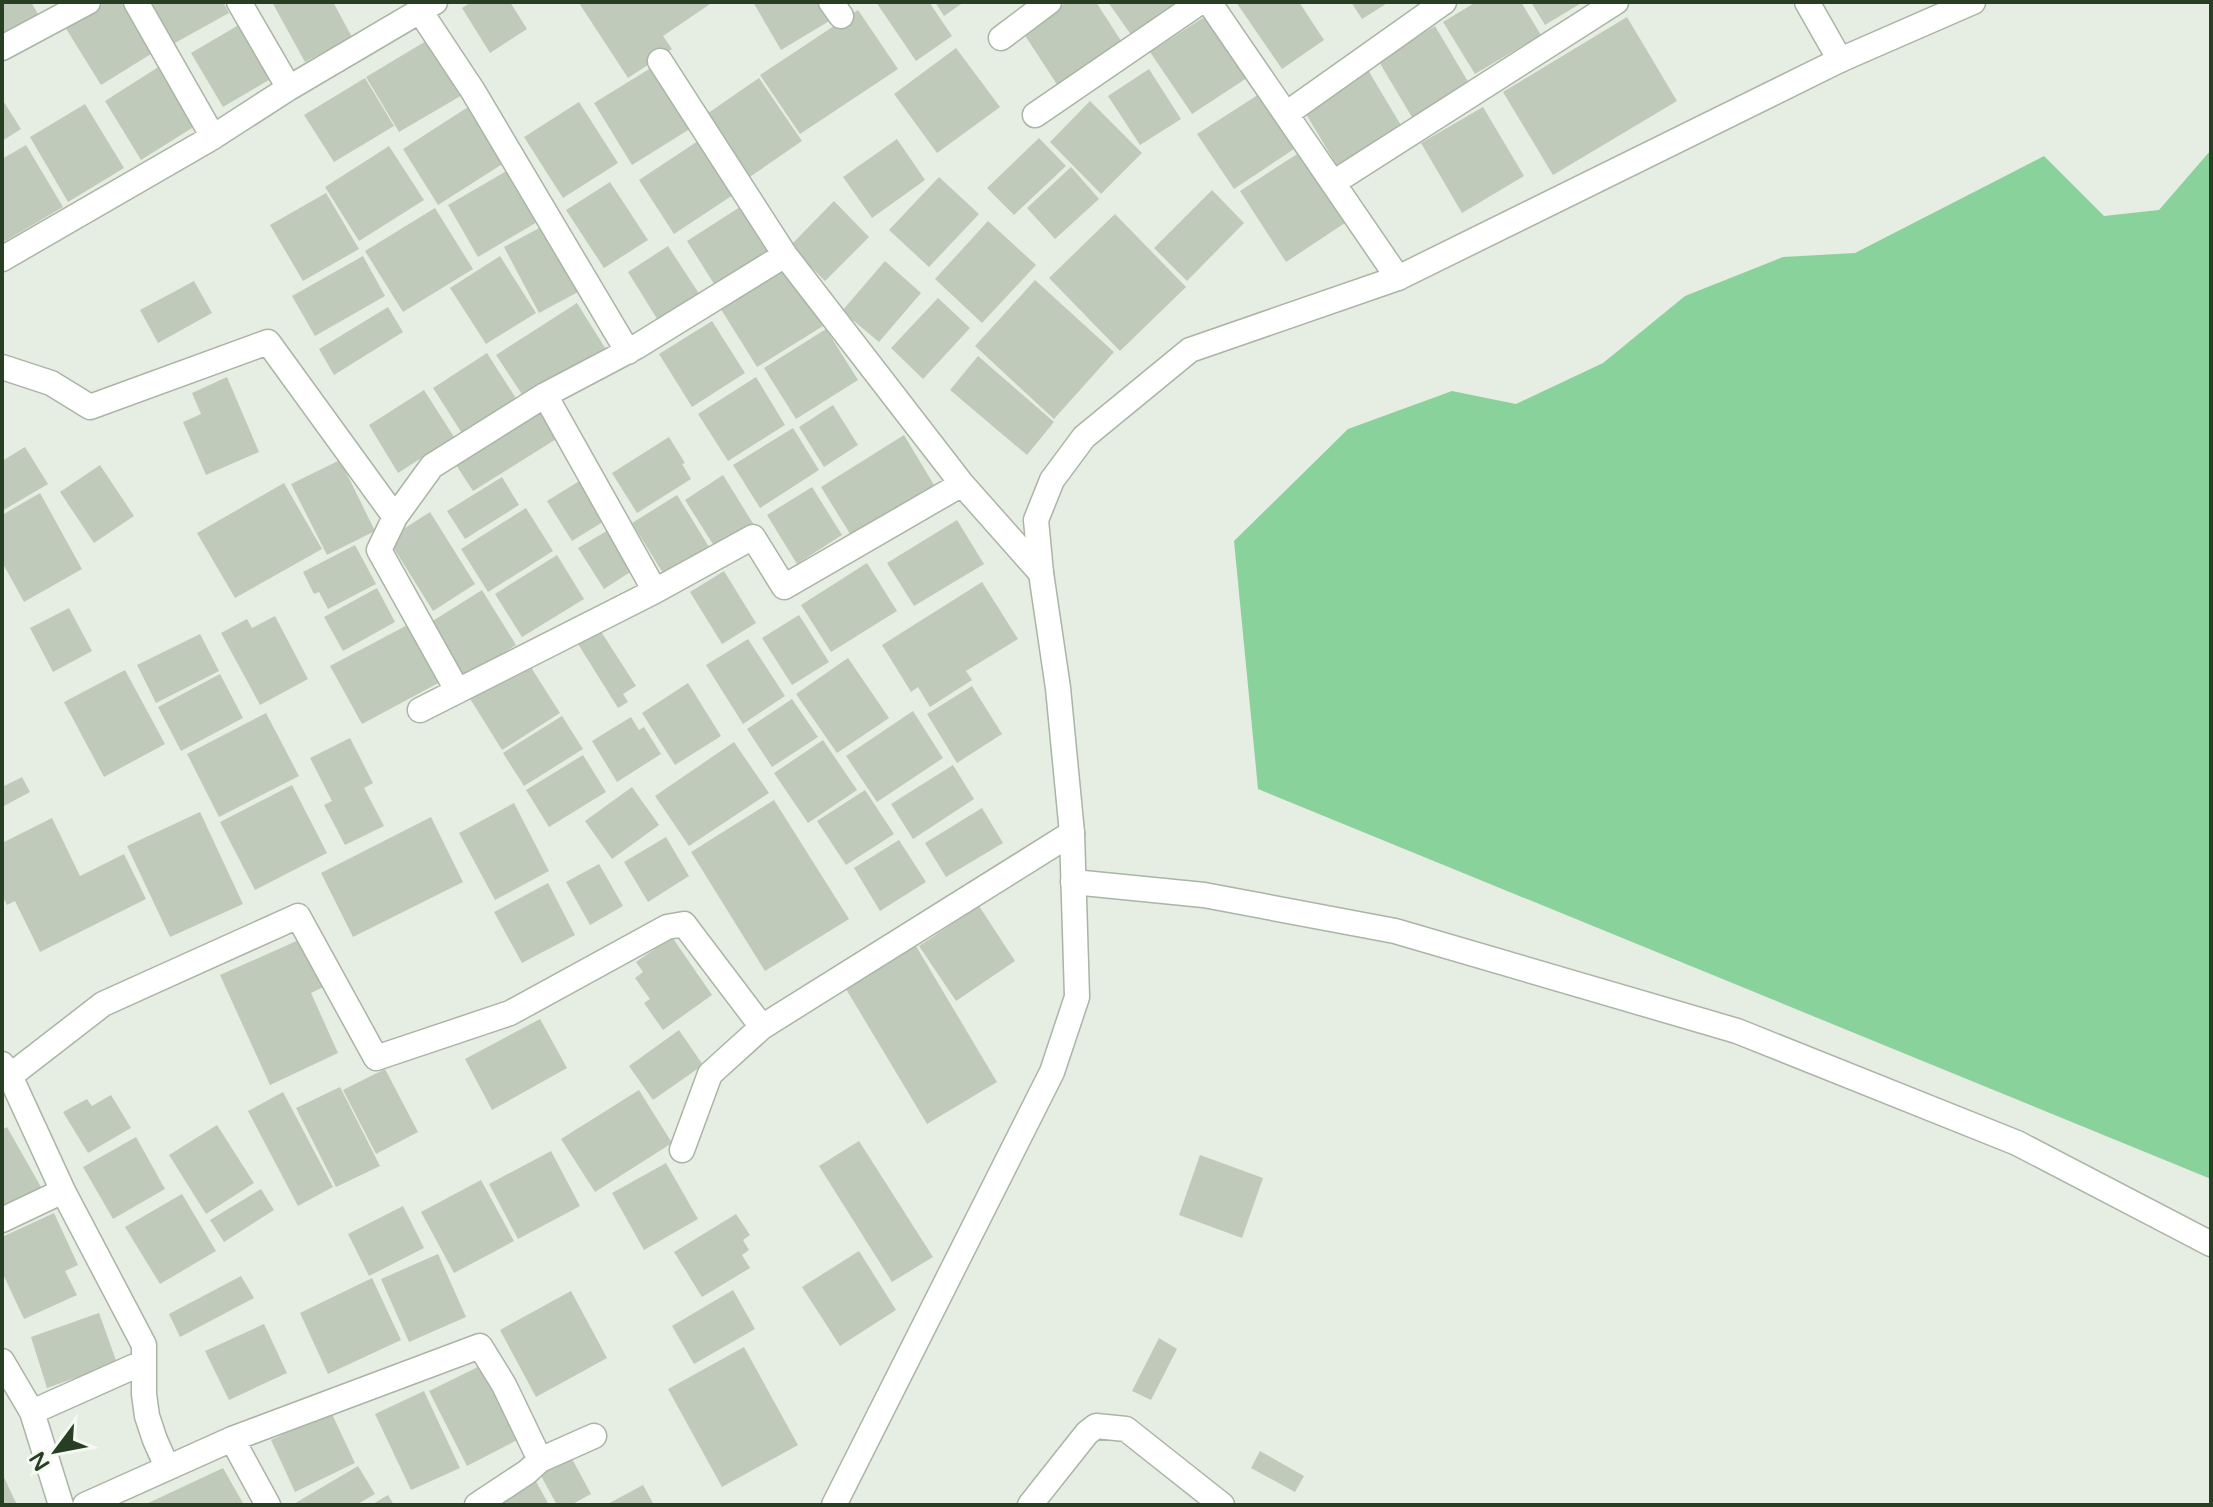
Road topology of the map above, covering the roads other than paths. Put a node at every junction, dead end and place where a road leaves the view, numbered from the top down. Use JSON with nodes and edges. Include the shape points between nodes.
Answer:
{"nodes":[{"id":1,"x":88,"y":2,"type":"edge"},
{"id":2,"x":136,"y":2,"type":"edge"},
{"id":3,"x":239,"y":2,"type":"edge"},
{"id":4,"x":1049,"y":2,"type":"edge"},
{"id":5,"x":1200,"y":2,"type":"edge"},
{"id":6,"x":1209,"y":2,"type":"edge"},
{"id":7,"x":1444,"y":2,"type":"edge"},
{"id":8,"x":1616,"y":2,"type":"edge"},
{"id":9,"x":1807,"y":2,"type":"edge"},
{"id":10,"x":1973,"y":2,"type":"edge"},
{"id":11,"x":428,"y":6,"type":"edge"},
{"id":12,"x":1001,"y":38,"type":"dead end"},
{"id":13,"x":2,"y":48,"type":"edge"},
{"id":14,"x":1840,"y":60,"type":"junction"},
{"id":15,"x":660,"y":61,"type":"dead end"},
{"id":16,"x":289,"y":88,"type":"junction"},
{"id":17,"x":1286,"y":114,"type":"junction"},
{"id":18,"x":1035,"y":115,"type":"dead end"},
{"id":19,"x":213,"y":137,"type":"junction"},
{"id":20,"x":1333,"y":183,"type":"junction"},
{"id":21,"x":785,"y":255,"type":"junction"},
{"id":22,"x":2,"y":259,"type":"edge"},
{"id":23,"x":1398,"y":278,"type":"junction"},
{"id":24,"x":628,"y":352,"type":"junction"},
{"id":25,"x":2,"y":367,"type":"edge"},
{"id":26,"x":545,"y":395,"type":"junction"},
{"id":27,"x":962,"y":484,"type":"junction"},
{"id":28,"x":395,"y":517,"type":"junction"},
{"id":29,"x":1041,"y":573,"type":"junction"},
{"id":30,"x":655,"y":591,"type":"junction"},
{"id":31,"x":457,"y":690,"type":"junction"},
{"id":32,"x":420,"y":710,"type":"dead end"},
{"id":33,"x":1072,"y":833,"type":"junction"},
{"id":34,"x":1073,"y":882,"type":"junction"},
{"id":35,"x":762,"y":1027,"type":"junction"},
{"id":36,"x":6,"y":1070,"type":"edge"},
{"id":37,"x":682,"y":1150,"type":"dead end"},
{"id":38,"x":63,"y":1191,"type":"junction"},
{"id":39,"x":2,"y":1220,"type":"edge"},
{"id":40,"x":2211,"y":1244,"type":"edge"},
{"id":41,"x":2,"y":1361,"type":"edge"},
{"id":42,"x":144,"y":1362,"type":"junction"},
{"id":43,"x":32,"y":1412,"type":"junction"},
{"id":44,"x":594,"y":1436,"type":"dead end"},
{"id":45,"x":232,"y":1439,"type":"junction"},
{"id":46,"x":540,"y":1460,"type":"junction"},
{"id":47,"x":167,"y":1467,"type":"junction"},
{"id":48,"x":61,"y":1505,"type":"edge"},
{"id":49,"x":85,"y":1505,"type":"edge"},
{"id":50,"x":268,"y":1505,"type":"edge"},
{"id":51,"x":477,"y":1505,"type":"edge"},
{"id":52,"x":834,"y":1505,"type":"edge"},
{"id":53,"x":1030,"y":1505,"type":"edge"},
{"id":54,"x":1222,"y":1505,"type":"edge"}],
"edges":[{"from":1,"to":13,"type":"street"},
{"from":2,"to":19,"type":"street"},
{"from":3,"to":16,"type":"street"},
{"from":4,"to":12,"type":"street"},
{"from":5,"to":18,"type":"street"},
{"from":6,"to":17,"type":"street"},
{"from":7,"to":17,"type":"street"},
{"from":8,"to":20,"type":"street"},
{"from":9,"to":14,"type":"street"},
{"from":10,"to":14,"type":"street"},
{"from":11,"to":16,"type":"street"},
{"from":11,"to":24,"type":"street"},
{"from":14,"to":23,"type":"street"},
{"from":15,"to":21,"type":"street"},
{"from":16,"to":19,"type":"street"},
{"from":17,"to":20,"type":"street"},
{"from":19,"to":22,"type":"street"},
{"from":20,"to":23,"type":"street"},
{"from":21,"to":24,"type":"street"},
{"from":21,"to":27,"type":"street"},
{"from":23,"to":29,"type":"street","via":[[1190,350],[1084,437],[1052,480],[1036,520]]},
{"from":24,"to":26,"type":"street"},
{"from":25,"to":28,"type":"street","via":[[51,383],[90,407],[268,342]]},
{"from":26,"to":28,"type":"street","via":[[432,466]]},
{"from":26,"to":30,"type":"street"},
{"from":27,"to":29,"type":"street"},
{"from":27,"to":30,"type":"street","via":[[784,587],[753,537]]},
{"from":28,"to":31,"type":"street","via":[[379,550]]},
{"from":29,"to":33,"type":"street"},
{"from":30,"to":31,"type":"street"},
{"from":31,"to":32,"type":"street"},
{"from":33,"to":34,"type":"street"},
{"from":33,"to":35,"type":"street"},
{"from":34,"to":40,"type":"street","via":[[1204,895],[1395,931],[1737,1031],[2017,1143]]},
{"from":34,"to":52,"type":"street","via":[[1077,997],[1052,1072]]},
{"from":35,"to":36,"type":"street","via":[[684,924],[667,927],[510,1013],[376,1058],[298,916],[103,1004]]},
{"from":35,"to":37,"type":"street","via":[[710,1074]]},
{"from":36,"to":38,"type":"street"},
{"from":38,"to":39,"type":"street"},
{"from":38,"to":42,"type":"street","via":[[144,1345]]},
{"from":41,"to":43,"type":"street"},
{"from":42,"to":43,"type":"street"},
{"from":42,"to":47,"type":"street","via":[[147,1416]]},
{"from":43,"to":48,"type":"street"},
{"from":44,"to":46,"type":"street"},
{"from":45,"to":46,"type":"street","via":[[480,1346]]},
{"from":45,"to":47,"type":"street"},
{"from":45,"to":50,"type":"street"},
{"from":46,"to":51,"type":"street"},
{"from":47,"to":49,"type":"street"},
{"from":53,"to":54,"type":"street","via":[[1096,1426],[1126,1429]]}]}
